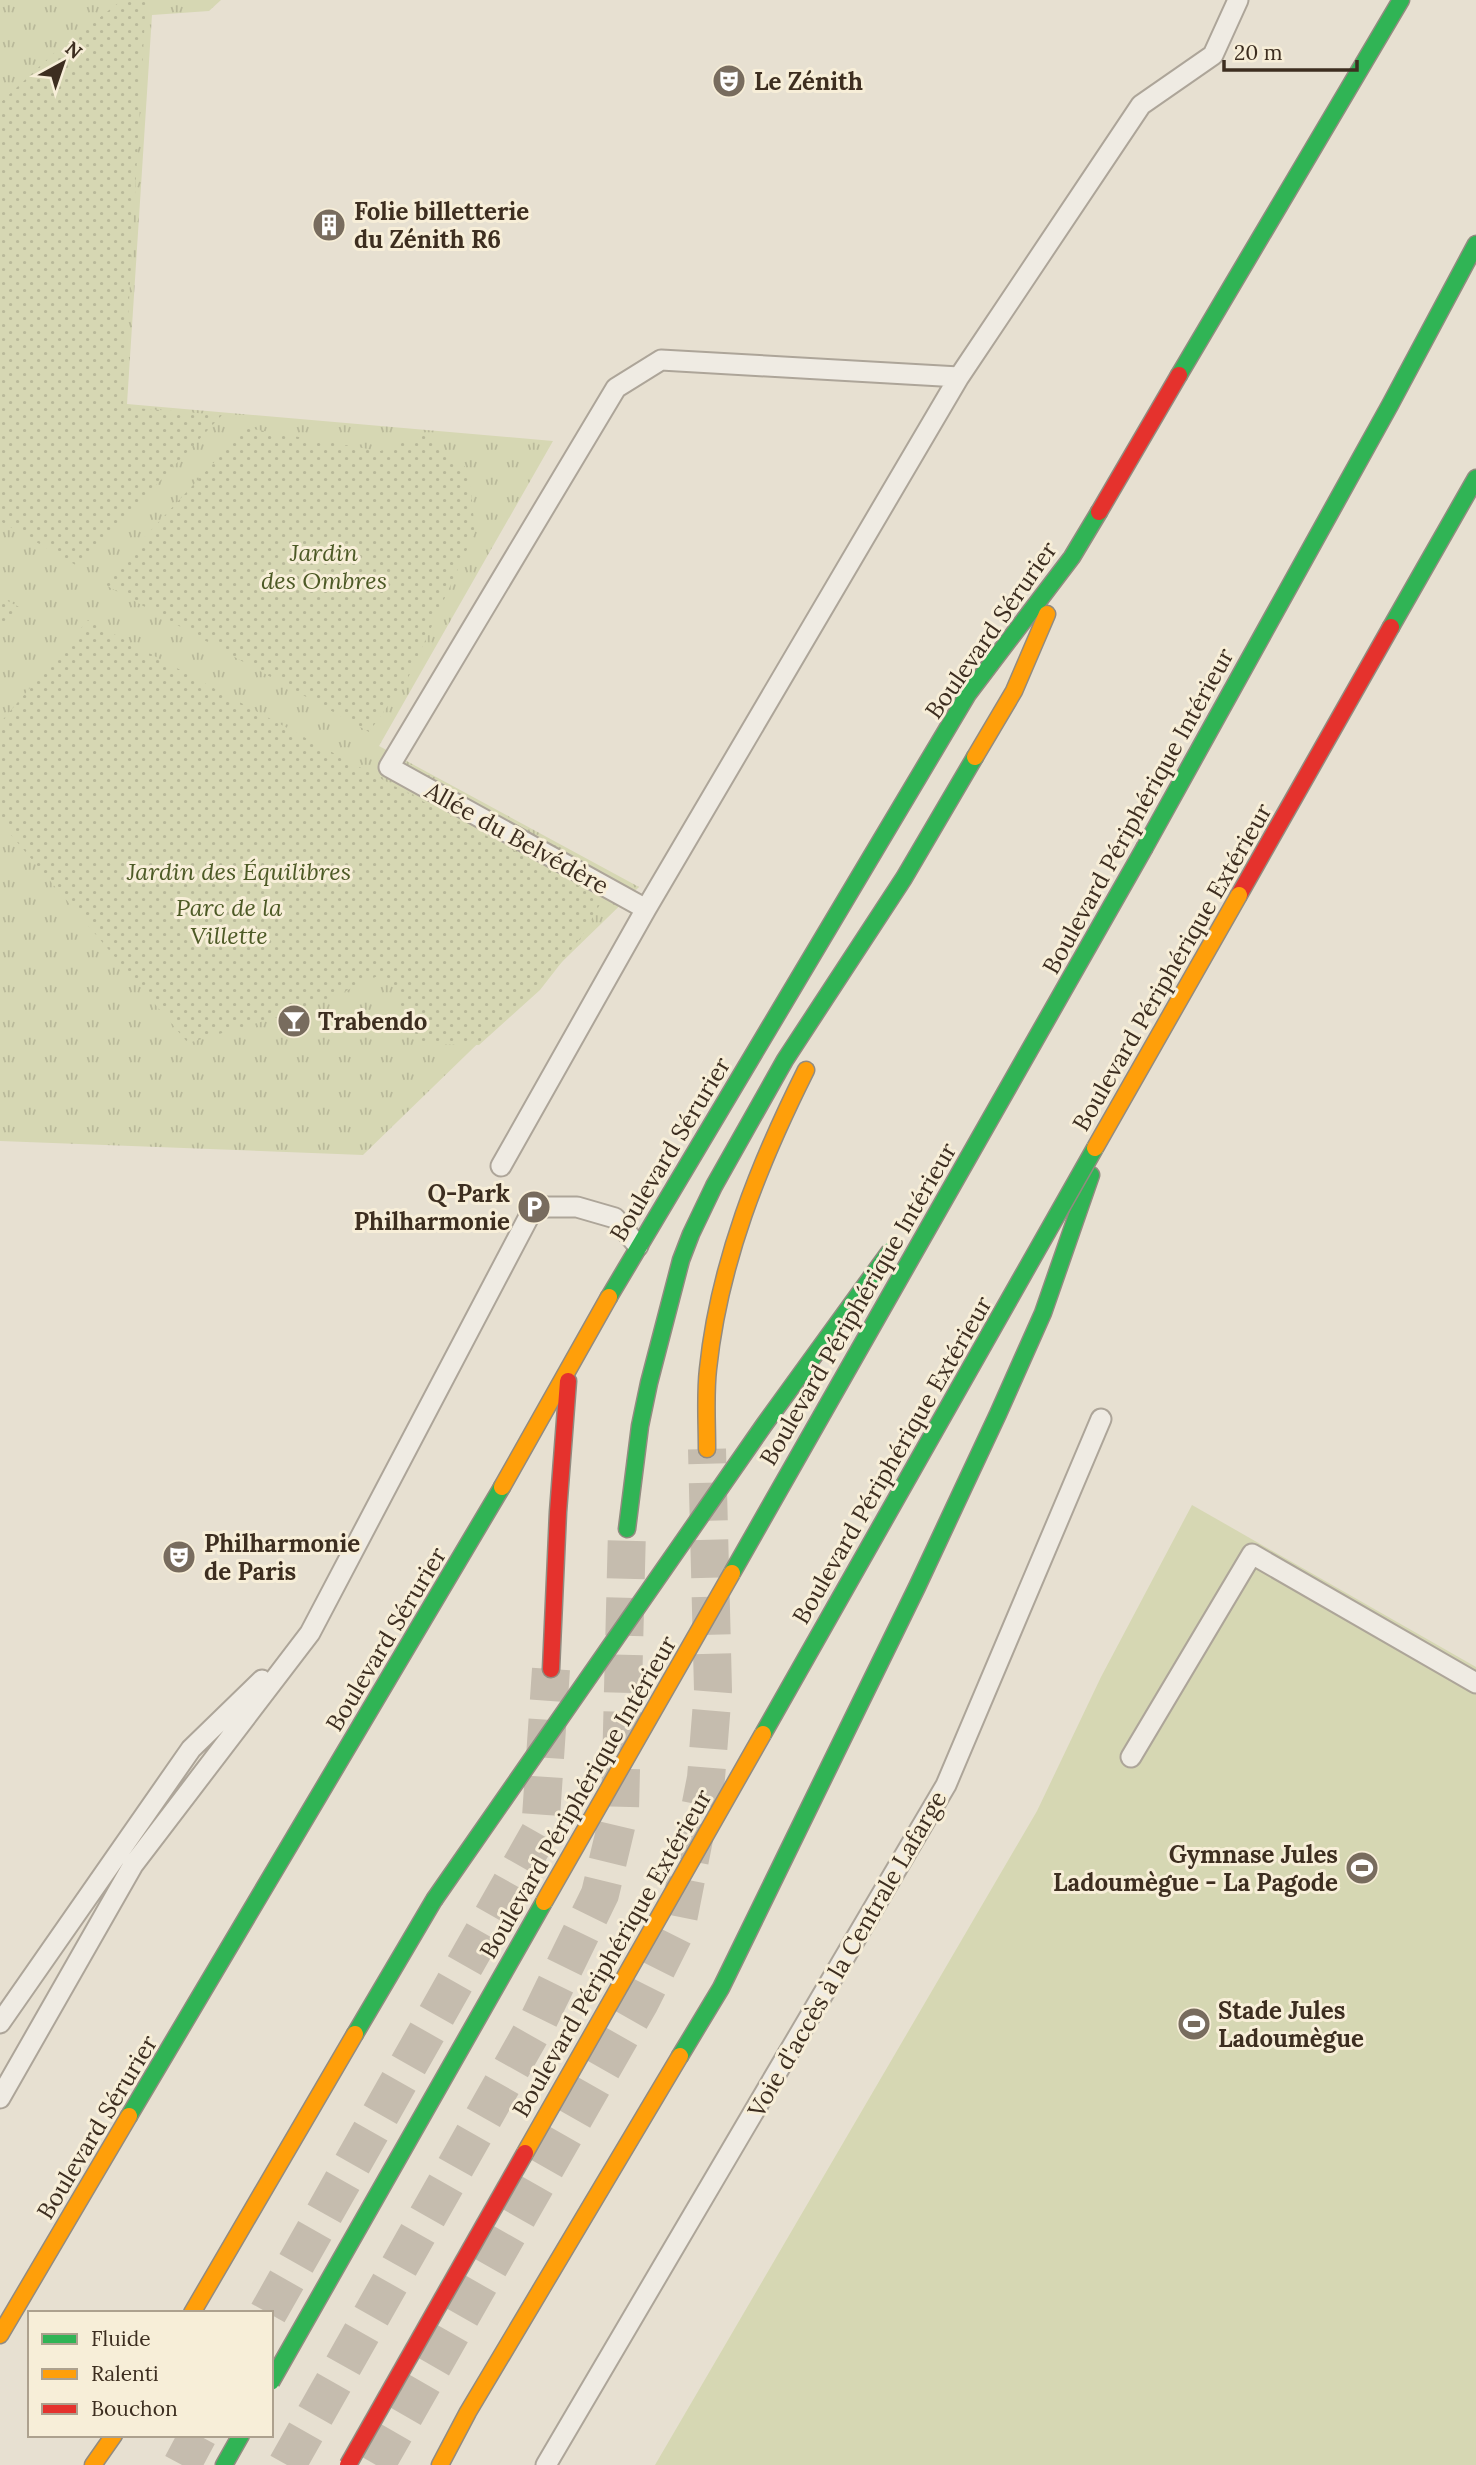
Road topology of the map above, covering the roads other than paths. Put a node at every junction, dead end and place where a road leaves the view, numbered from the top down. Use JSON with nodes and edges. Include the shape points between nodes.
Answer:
{"nodes":[{"id":1,"x":1238,"y":0,"type":"edge"},
{"id":2,"x":1401,"y":0,"type":"edge"},
{"id":3,"x":1476,"y":244,"type":"edge"},
{"id":4,"x":959,"y":377,"type":"junction"},
{"id":5,"x":1476,"y":478,"type":"edge"},
{"id":6,"x":1072,"y":557,"type":"junction"},
{"id":7,"x":904,"y":878,"type":"junction"},
{"id":8,"x":646,"y":909,"type":"junction"},
{"id":9,"x":836,"y":1011,"type":"dead end"},
{"id":10,"x":811,"y":1060,"type":"dead end"},
{"id":11,"x":1007,"y":1087,"type":"junction"},
{"id":12,"x":1109,"y":1124,"type":"junction"},
{"id":13,"x":501,"y":1166,"type":"dead end"},
{"id":14,"x":926,"y":1200,"type":"dead end"},
{"id":15,"x":902,"y":1234,"type":"dead end"},
{"id":16,"x":638,"y":1246,"type":"junction"},
{"id":17,"x":569,"y":1368,"type":"junction"},
{"id":18,"x":1101,"y":1419,"type":"dead end"},
{"id":19,"x":707,"y":1449,"type":"tunnel mouth"},
{"id":20,"x":626,"y":1529,"type":"tunnel mouth"},
{"id":21,"x":310,"y":1633,"type":"junction"},
{"id":22,"x":551,"y":1669,"type":"tunnel mouth"},
{"id":23,"x":1476,"y":1683,"type":"edge"},
{"id":24,"x":1131,"y":1757,"type":"dead end"},
{"id":25,"x":0,"y":2024,"type":"edge"},
{"id":26,"x":0,"y":2098,"type":"edge"},
{"id":27,"x":193,"y":2311,"type":"edge"},
{"id":28,"x":0,"y":2335,"type":"edge"},
{"id":29,"x":273,"y":2378,"type":"edge"},
{"id":30,"x":113,"y":2437,"type":"edge"},
{"id":31,"x":240,"y":2437,"type":"edge"},
{"id":32,"x":93,"y":2465,"type":"edge"},
{"id":33,"x":224,"y":2465,"type":"edge"},
{"id":34,"x":348,"y":2465,"type":"edge"},
{"id":35,"x":440,"y":2465,"type":"edge"},
{"id":36,"x":547,"y":2465,"type":"edge"}],
"edges":[{"from":1,"to":4,"type":"lane","via":[[1213,55],[1141,105]]},
{"from":2,"to":6,"type":"main road","name":"Boulevard Sérurier"},
{"from":3,"to":11,"type":"main road","name":"Boulevard Périphérique Intérieur","bridge":true,"via":[[1145,847]]},
{"from":4,"to":8,"type":"lane"},
{"from":4,"to":8,"type":"lane","name":"Allée du Belvédère","via":[[661,360],[616,388],[389,767]]},
{"from":5,"to":12,"type":"main road","name":"Boulevard Périphérique Extérieur","bridge":true},
{"from":6,"to":7,"type":"main road","via":[[1014,691]]},
{"from":6,"to":16,"type":"main road","name":"Boulevard Sérurier","via":[[968,695]]},
{"from":7,"to":9,"type":"main road"},
{"from":7,"to":20,"type":"main road","via":[[785,1060],[691,1234],[649,1383]]},
{"from":8,"to":13,"type":"lane"},
{"from":10,"to":19,"type":"main road","via":[[748,1201],[725,1274],[708,1372]]},
{"from":11,"to":14,"type":"main road","bridge":true},
{"from":11,"to":29,"type":"main road","name":"Boulevard Périphérique Intérieur","bridge":true},
{"from":12,"to":34,"type":"main road","name":"Boulevard Périphérique Extérieur","bridge":true},
{"from":12,"to":35,"type":"main road","bridge":true,"via":[[1038,1326],[721,1988]]},
{"from":15,"to":27,"type":"main road","bridge":true,"via":[[434,1900]]},
{"from":16,"to":17,"type":"main road","name":"Boulevard Sérurier"},
{"from":16,"to":21,"type":"lane","via":[[615,1218],[577,1207],[534,1208]]},
{"from":17,"to":22,"type":"main road"},
{"from":17,"to":28,"type":"main road","name":"Boulevard Sérurier"},
{"from":18,"to":36,"type":"lane","name":"Voie d'accès à la Centrale Lafarge","via":[[946,1785]]},
{"from":21,"to":25,"type":"lane","via":[[191,1749]]},
{"from":21,"to":26,"type":"lane","via":[[133,1865]]},
{"from":23,"to":24,"type":"lane","via":[[1252,1554]]},
{"from":30,"to":32,"type":"main road"},
{"from":31,"to":33,"type":"main road"}]}
